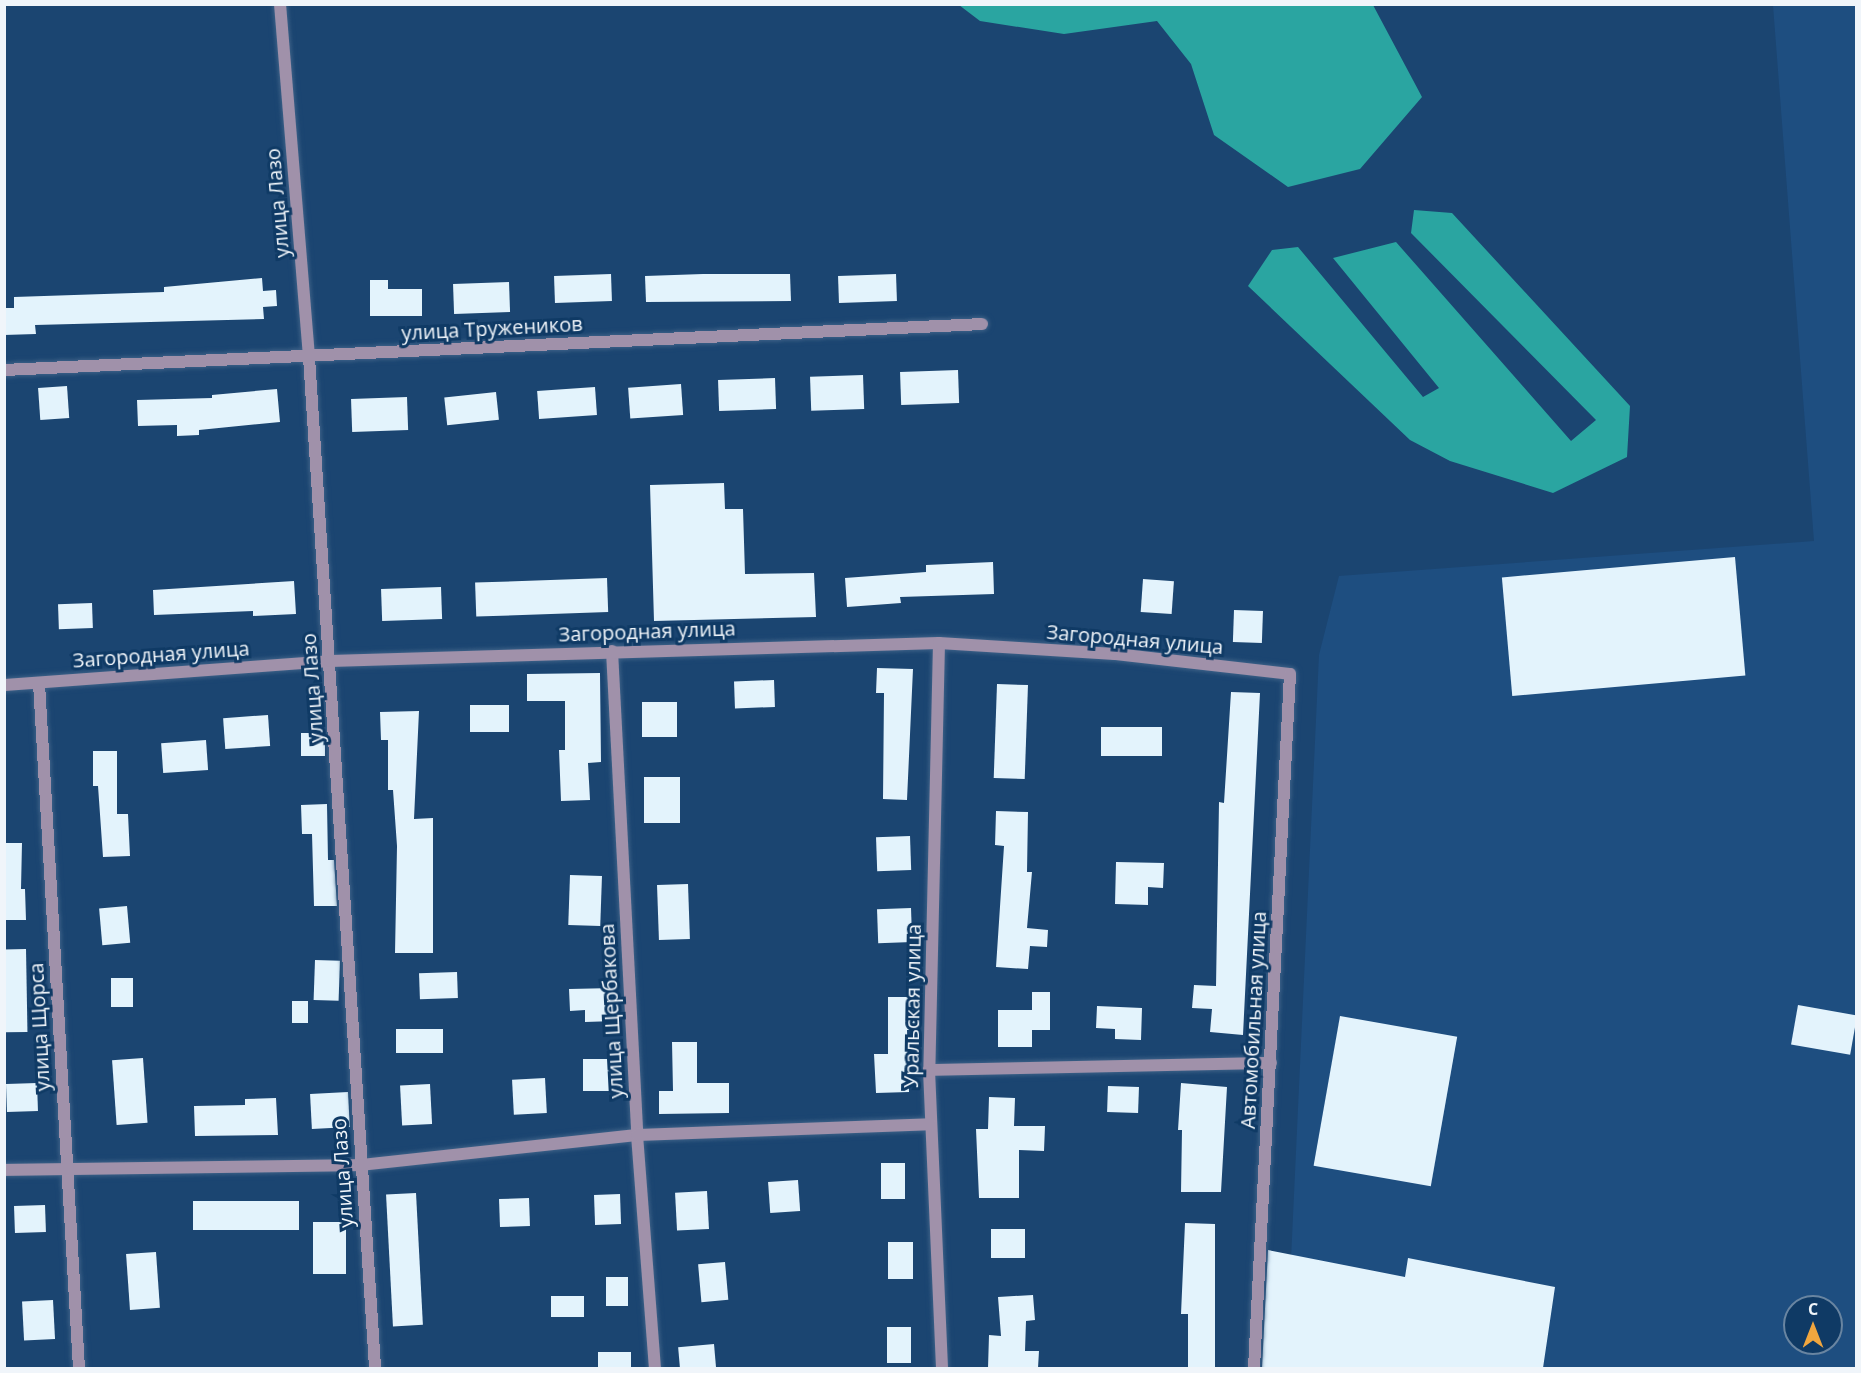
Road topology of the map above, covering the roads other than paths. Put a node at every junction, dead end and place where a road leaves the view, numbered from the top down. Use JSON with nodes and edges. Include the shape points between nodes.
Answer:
{"nodes":[{"id":1,"x":280,"y":4,"type":"edge"},
{"id":2,"x":982,"y":324,"type":"dead end"},
{"id":3,"x":309,"y":357,"type":"junction"},
{"id":4,"x":4,"y":370,"type":"edge"},
{"id":5,"x":939,"y":643,"type":"junction"},
{"id":6,"x":612,"y":651,"type":"junction"},
{"id":7,"x":330,"y":661,"type":"junction"},
{"id":8,"x":1290,"y":674,"type":"joint"},
{"id":9,"x":39,"y":683,"type":"junction"},
{"id":10,"x":4,"y":685,"type":"edge"},
{"id":11,"x":1271,"y":1063,"type":"junction"},
{"id":12,"x":929,"y":1070,"type":"junction"},
{"id":13,"x":931,"y":1124,"type":"junction"},
{"id":14,"x":637,"y":1136,"type":"junction"},
{"id":15,"x":361,"y":1165,"type":"junction"},
{"id":16,"x":66,"y":1166,"type":"junction"},
{"id":17,"x":4,"y":1170,"type":"edge"},
{"id":18,"x":79,"y":1368,"type":"edge"},
{"id":19,"x":375,"y":1368,"type":"edge"},
{"id":20,"x":655,"y":1368,"type":"edge"},
{"id":21,"x":942,"y":1368,"type":"edge"},
{"id":22,"x":1254,"y":1368,"type":"edge"}],
"edges":[{"from":1,"to":3,"type":"street","name":"улица Лазо"},
{"from":2,"to":3,"type":"street","name":"улица Тружеников"},
{"from":3,"to":4,"type":"street","name":"улица Тружеников"},
{"from":3,"to":7,"type":"street","name":"улица Лазо"},
{"from":5,"to":6,"type":"street","name":"Загородная улица"},
{"from":5,"to":8,"type":"street","name":"Загородная улица","via":[[1114,654]]},
{"from":5,"to":12,"type":"street","name":"Уральская улица"},
{"from":6,"to":7,"type":"street","name":"Загородная улица"},
{"from":6,"to":14,"type":"street","name":"улица Щербакова"},
{"from":7,"to":9,"type":"street","name":"Загородная улица"},
{"from":7,"to":15,"type":"street","name":"улица Лазо"},
{"from":8,"to":11,"type":"street","name":"Автомобильная улица"},
{"from":9,"to":10,"type":"street","name":"Загородная улица"},
{"from":9,"to":16,"type":"street","name":"улица Щорса"},
{"from":11,"to":12,"type":"street"},
{"from":11,"to":22,"type":"street","name":"Автомобильная улица"},
{"from":12,"to":13,"type":"street","name":"Уральская улица"},
{"from":13,"to":14,"type":"street"},
{"from":13,"to":21,"type":"street","name":"Уральская улица"},
{"from":14,"to":15,"type":"street"},
{"from":14,"to":20,"type":"street","name":"улица Щербакова"},
{"from":15,"to":16,"type":"street"},
{"from":15,"to":19,"type":"street","name":"улица Лазо"},
{"from":16,"to":17,"type":"street"},
{"from":16,"to":18,"type":"street","name":"улица Щорса"}]}
